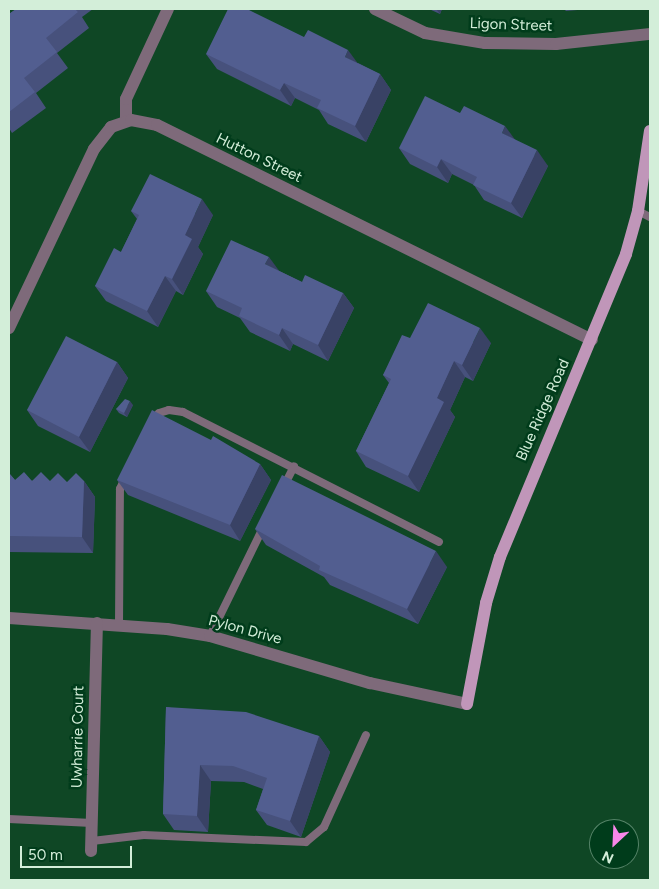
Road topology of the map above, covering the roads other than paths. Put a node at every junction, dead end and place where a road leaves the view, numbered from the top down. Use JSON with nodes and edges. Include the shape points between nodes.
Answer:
{"nodes":[{"id":1,"x":168,"y":9,"type":"edge"},
{"id":2,"x":375,"y":9,"type":"edge"},
{"id":3,"x":650,"y":34,"type":"edge"},
{"id":4,"x":126,"y":121,"type":"junction"},
{"id":5,"x":650,"y":131,"type":"edge"},
{"id":6,"x":638,"y":211,"type":"junction"},
{"id":7,"x":650,"y":217,"type":"edge"},
{"id":8,"x":9,"y":328,"type":"edge"},
{"id":9,"x":592,"y":340,"type":"junction"},
{"id":10,"x":150,"y":430,"type":"edge"},
{"id":11,"x":294,"y":466,"type":"junction"},
{"id":12,"x":128,"y":472,"type":"edge"},
{"id":13,"x":281,"y":492,"type":"edge"},
{"id":14,"x":268,"y":518,"type":"edge"},
{"id":15,"x":439,"y":542,"type":"dead end"},
{"id":16,"x":9,"y":618,"type":"edge"},
{"id":17,"x":97,"y":623,"type":"junction"},
{"id":18,"x":119,"y":625,"type":"junction"},
{"id":19,"x":210,"y":636,"type":"junction"},
{"id":20,"x":467,"y":704,"type":"joint"},
{"id":21,"x":366,"y":735,"type":"dead end"},
{"id":22,"x":9,"y":819,"type":"edge"},
{"id":23,"x":92,"y":823,"type":"junction"},
{"id":24,"x":92,"y":846,"type":"joint"}],
"edges":[{"from":1,"to":4,"type":"street","via":[[126,99]]},
{"from":2,"to":3,"type":"street","name":"Ligon Street","via":[[425,33],[485,44],[556,44]]},
{"from":4,"to":8,"type":"street","via":[[111,127],[94,149]]},
{"from":4,"to":9,"type":"street","name":"Hutton Street","via":[[157,125]]},
{"from":5,"to":6,"type":"main road","name":"Blue Ridge Road"},
{"from":6,"to":7,"type":"lane"},
{"from":6,"to":9,"type":"main road","name":"Blue Ridge Road"},
{"from":9,"to":20,"type":"main road","name":"Blue Ridge Road","via":[[500,557],[486,603]]},
{"from":10,"to":11,"type":"lane","via":[[159,413],[183,412]]},
{"from":11,"to":13,"type":"lane"},
{"from":11,"to":15,"type":"lane"},
{"from":12,"to":18,"type":"lane","via":[[120,489]]},
{"from":14,"to":19,"type":"lane"},
{"from":16,"to":17,"type":"street","name":"Pylon Drive"},
{"from":17,"to":18,"type":"street","name":"Pylon Drive"},
{"from":17,"to":23,"type":"street","name":"Uwharrie Court"},
{"from":18,"to":19,"type":"street","name":"Pylon Drive"},
{"from":19,"to":20,"type":"street","name":"Pylon Drive","via":[[370,683]]},
{"from":21,"to":24,"type":"lane","via":[[324,827],[306,842],[144,835]]},
{"from":22,"to":23,"type":"lane"},
{"from":23,"to":24,"type":"street","name":"Uwharrie Court"}]}
